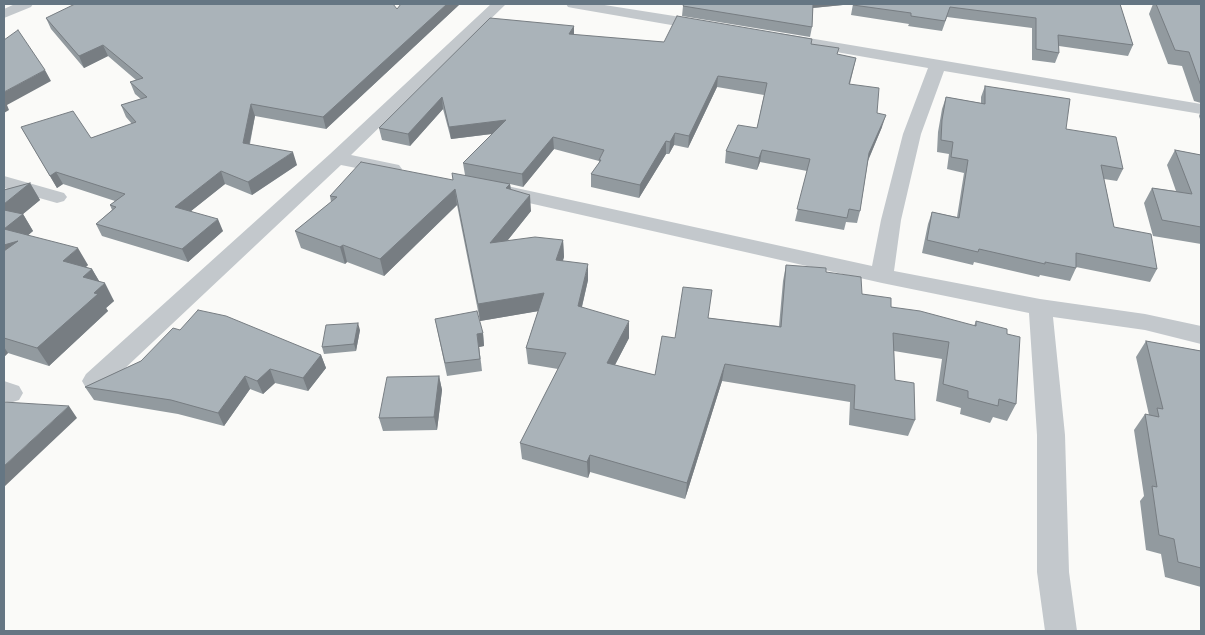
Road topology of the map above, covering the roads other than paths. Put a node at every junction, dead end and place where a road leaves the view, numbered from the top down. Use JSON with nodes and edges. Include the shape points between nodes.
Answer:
{"nodes":[{"id":1,"x":26,"y":4,"type":"edge"},
{"id":2,"x":499,"y":4,"type":"edge"},
{"id":3,"x":573,"y":4,"type":"edge"},
{"id":4,"x":4,"y":14,"type":"edge"},
{"id":5,"x":725,"y":29,"type":"edge"},
{"id":6,"x":764,"y":36,"type":"edge"},
{"id":7,"x":938,"y":64,"type":"junction"},
{"id":8,"x":1201,"y":109,"type":"edge"},
{"id":9,"x":337,"y":158,"type":"junction"},
{"id":10,"x":412,"y":173,"type":"edge"},
{"id":11,"x":4,"y":182,"type":"edge"},
{"id":12,"x":478,"y":186,"type":"edge"},
{"id":13,"x":57,"y":197,"type":"dead end"},
{"id":14,"x":882,"y":276,"type":"junction"},
{"id":15,"x":1040,"y":307,"type":"junction"},
{"id":16,"x":1201,"y":334,"type":"edge"},
{"id":17,"x":95,"y":381,"type":"edge"},
{"id":18,"x":1061,"y":631,"type":"edge"}],
"edges":[{"from":1,"to":4,"type":"street"},
{"from":2,"to":9,"type":"street"},
{"from":3,"to":5,"type":"street"},
{"from":6,"to":7,"type":"street"},
{"from":7,"to":8,"type":"street"},
{"from":7,"to":14,"type":"street","via":[[912,134],[891,220]]},
{"from":9,"to":10,"type":"street"},
{"from":9,"to":17,"type":"street"},
{"from":11,"to":13,"type":"street"},
{"from":12,"to":14,"type":"street"},
{"from":14,"to":15,"type":"street"},
{"from":15,"to":16,"type":"street"},
{"from":15,"to":18,"type":"street","via":[[1051,435],[1053,572]]}]}
